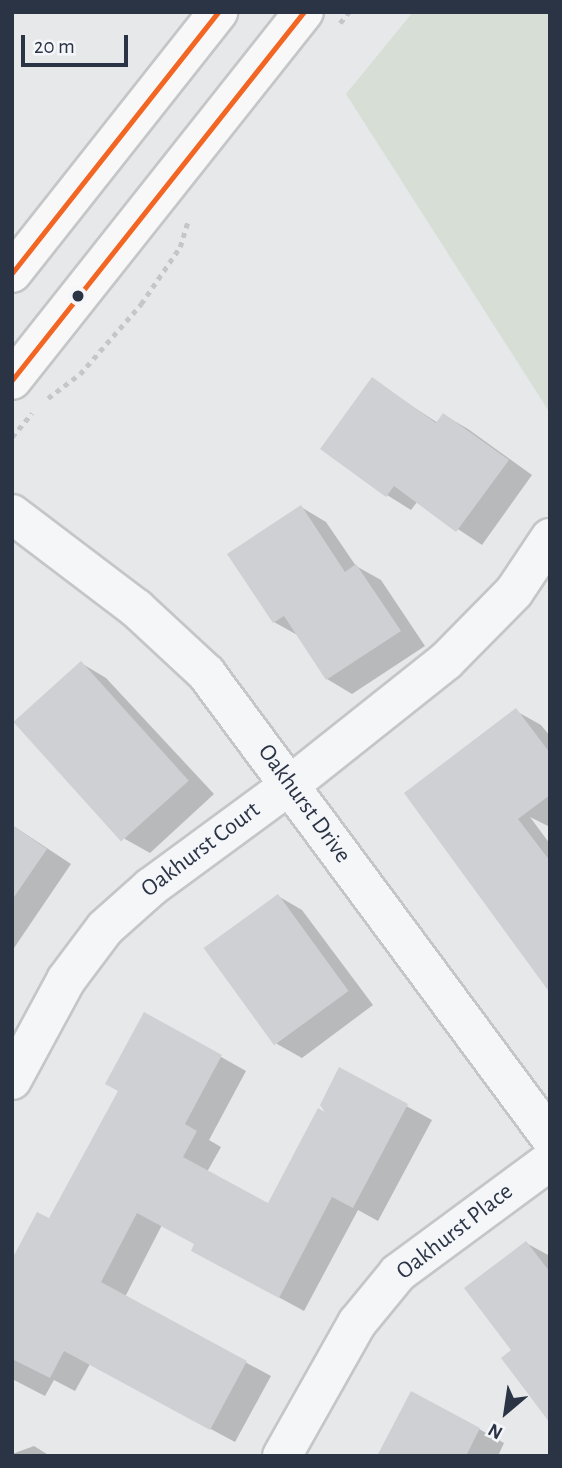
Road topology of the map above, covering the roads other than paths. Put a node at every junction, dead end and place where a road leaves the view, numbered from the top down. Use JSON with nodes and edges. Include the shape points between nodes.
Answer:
{"nodes":[{"id":1,"x":218,"y":12,"type":"edge"},
{"id":2,"x":318,"y":22,"type":"edge"},
{"id":3,"x":12,"y":273,"type":"edge"},
{"id":4,"x":12,"y":380,"type":"edge"},
{"id":5,"x":12,"y":514,"type":"edge"},
{"id":6,"x":550,"y":538,"type":"edge"},
{"id":7,"x":290,"y":785,"type":"junction"},
{"id":8,"x":12,"y":1080,"type":"edge"},
{"id":9,"x":550,"y":1137,"type":"edge"},
{"id":10,"x":550,"y":1161,"type":"edge"},
{"id":11,"x":282,"y":1456,"type":"edge"}],
"edges":[{"from":1,"to":3,"type":"main road"},
{"from":2,"to":4,"type":"main road"},
{"from":5,"to":7,"type":"street","name":"Oakhurst Drive","via":[[175,641],[226,697]]},
{"from":6,"to":7,"type":"street","name":"Oakhurst Court","via":[[514,592],[481,629]]},
{"from":7,"to":8,"type":"street","name":"Oakhurst Court","via":[[151,887],[105,929],[66,980]]},
{"from":7,"to":9,"type":"street","name":"Oakhurst Drive"},
{"from":10,"to":11,"type":"street","name":"Oakhurst Place","via":[[398,1273],[357,1323]]}]}
